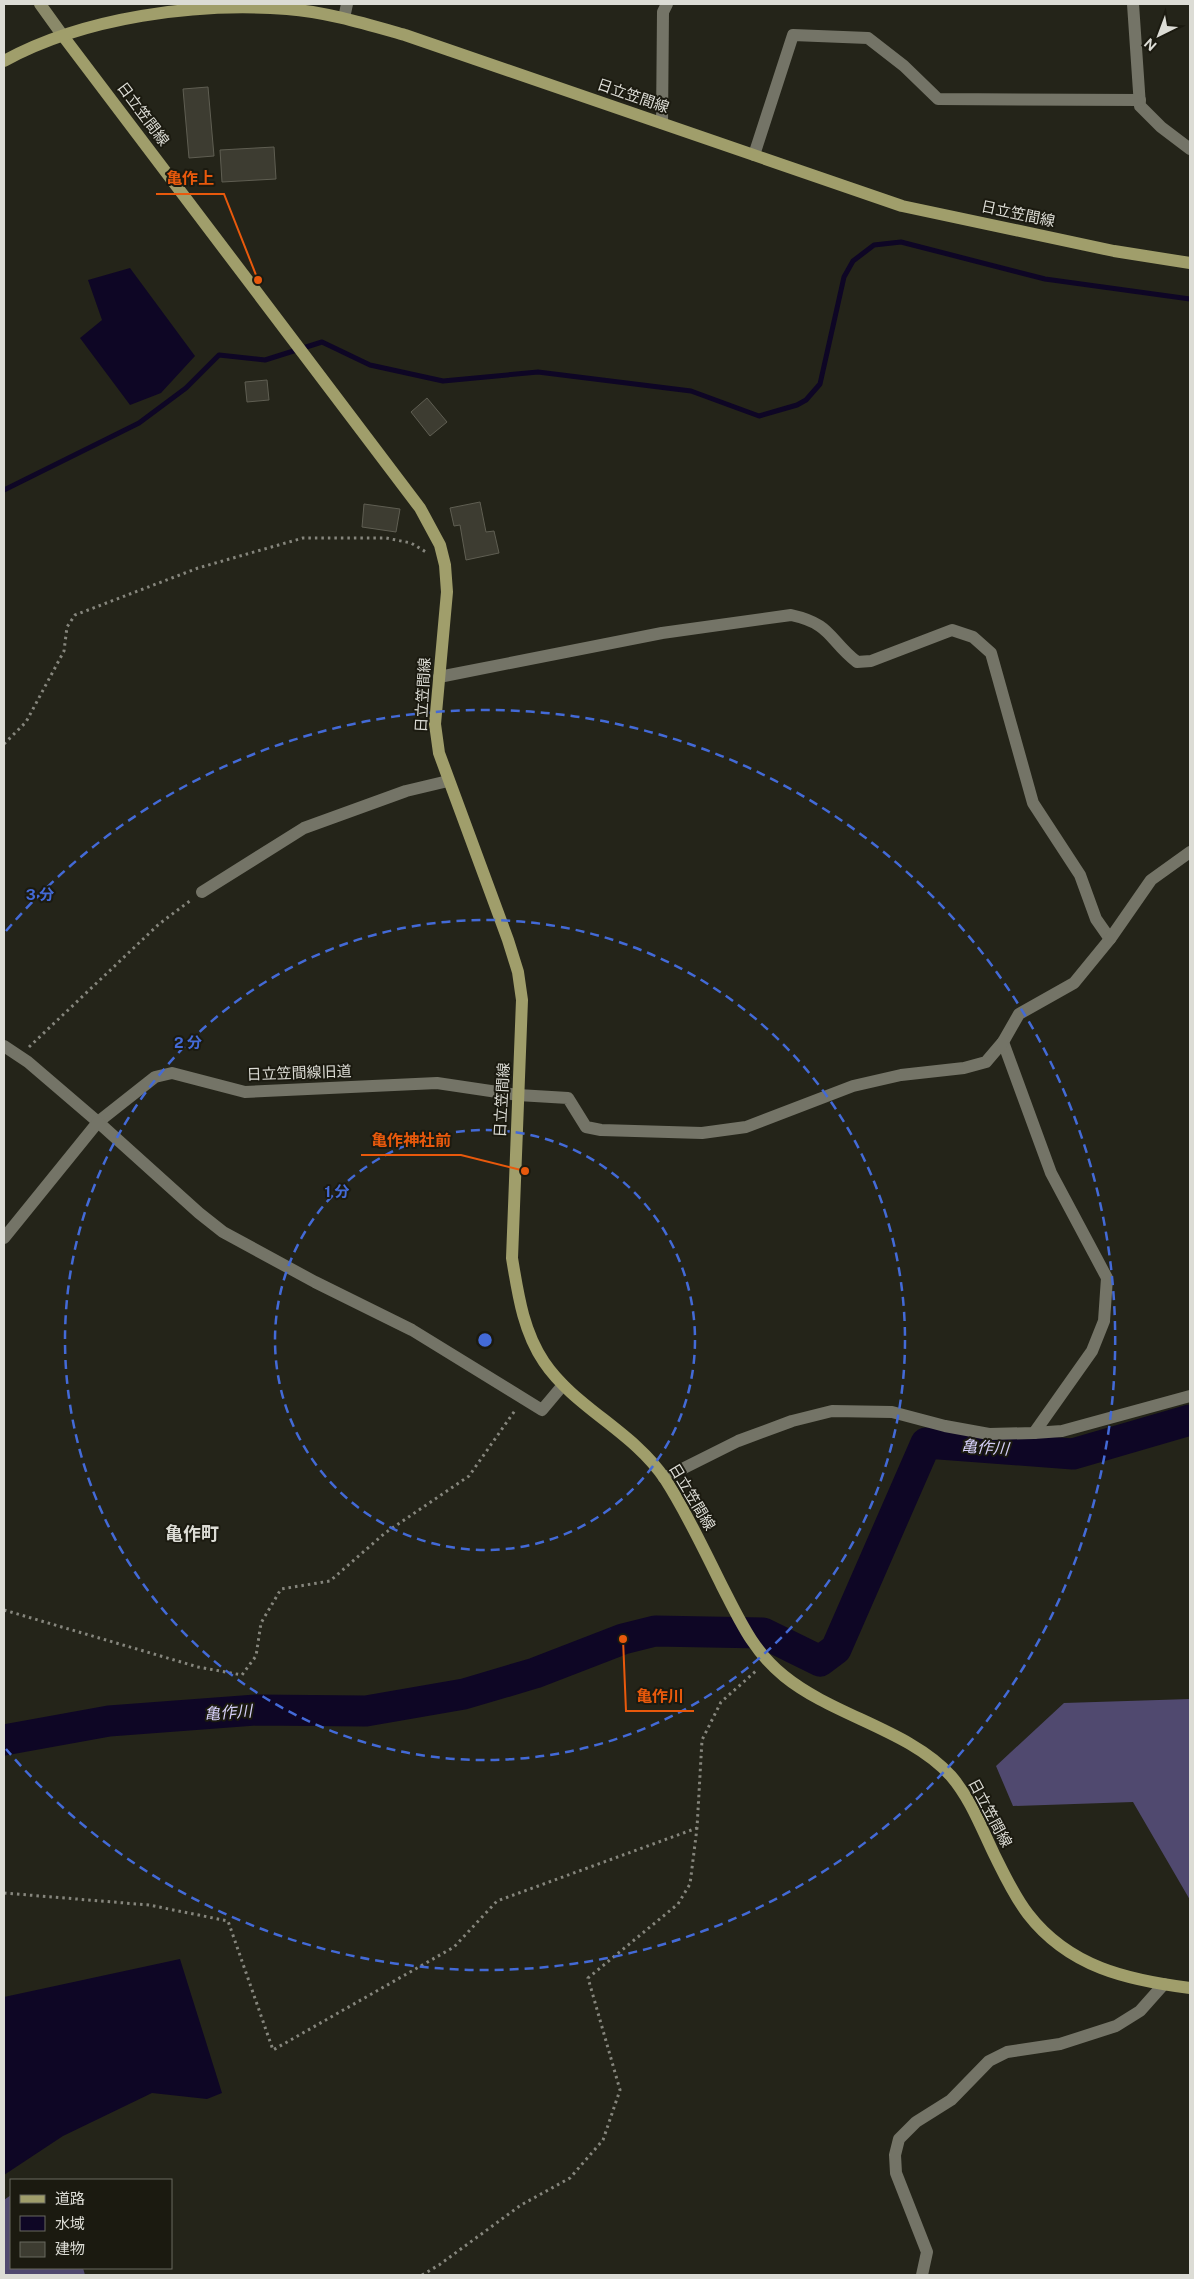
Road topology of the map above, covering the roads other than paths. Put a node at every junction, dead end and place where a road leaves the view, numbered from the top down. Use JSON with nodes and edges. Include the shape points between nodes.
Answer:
{"nodes":[{"id":1,"x":40,"y":4,"type":"edge"},
{"id":2,"x":347,"y":4,"type":"edge"},
{"id":3,"x":667,"y":4,"type":"edge"},
{"id":4,"x":1133,"y":4,"type":"edge"},
{"id":5,"x":344,"y":18,"type":"junction"},
{"id":6,"x":63,"y":36,"type":"junction"},
{"id":7,"x":4,"y":61,"type":"edge"},
{"id":8,"x":1140,"y":100,"type":"junction"},
{"id":9,"x":662,"y":123,"type":"junction"},
{"id":10,"x":1190,"y":149,"type":"edge"},
{"id":11,"x":754,"y":155,"type":"junction"},
{"id":12,"x":1190,"y":263,"type":"edge"},
{"id":13,"x":440,"y":677,"type":"junction"},
{"id":14,"x":448,"y":781,"type":"junction"},
{"id":15,"x":1190,"y":852,"type":"edge"},
{"id":16,"x":202,"y":892,"type":"road end"},
{"id":17,"x":1110,"y":939,"type":"junction"},
{"id":18,"x":1003,"y":1042,"type":"junction"},
{"id":19,"x":4,"y":1046,"type":"edge"},
{"id":20,"x":518,"y":1095,"type":"junction"},
{"id":21,"x":98,"y":1122,"type":"junction"},
{"id":22,"x":4,"y":1238,"type":"edge"},
{"id":23,"x":563,"y":1385,"type":"junction"},
{"id":24,"x":1190,"y":1396,"type":"edge"},
{"id":25,"x":1034,"y":1433,"type":"junction"},
{"id":26,"x":664,"y":1478,"type":"junction"},
{"id":27,"x":1164,"y":1984,"type":"junction"},
{"id":28,"x":1190,"y":1988,"type":"edge"},
{"id":29,"x":922,"y":2275,"type":"edge"}],
"edges":[{"from":1,"to":6,"type":"main road"},
{"from":2,"to":5,"type":"street"},
{"from":3,"to":9,"type":"street","via":[[663,12]]},
{"from":4,"to":8,"type":"street"},
{"from":5,"to":6,"type":"main road","name":"日立笠間線","via":[[288,9],[226,7],[123,20]]},
{"from":5,"to":9,"type":"main road","name":"日立笠間線","via":[[405,34]]},
{"from":6,"to":7,"type":"main road","name":"日立笠間線"},
{"from":6,"to":13,"type":"main road","name":"日立笠間線","via":[[420,508],[440,545],[445,565],[447,592]]},
{"from":8,"to":10,"type":"street","via":[[1140,106],[1161,127]]},
{"from":8,"to":11,"type":"street","via":[[938,99],[904,66],[868,38],[793,35]]},
{"from":9,"to":11,"type":"main road","name":"日立笠間線"},
{"from":11,"to":12,"type":"main road","name":"日立笠間線","via":[[902,206],[1114,251]]},
{"from":13,"to":14,"type":"main road","name":"日立笠間線","via":[[435,724],[439,753]]},
{"from":13,"to":17,"type":"street","via":[[662,633],[791,615],[823,626],[857,662],[871,661],[952,630],[973,636],[991,653],[1033,803],[1080,875],[1096,919]]},
{"from":14,"to":16,"type":"street","via":[[406,791],[304,828]]},
{"from":14,"to":20,"type":"main road","name":"日立笠間線","via":[[518,972],[522,1000]]},
{"from":15,"to":17,"type":"street","via":[[1151,880]]},
{"from":17,"to":18,"type":"street","via":[[1074,983],[1019,1014]]},
{"from":18,"to":20,"type":"street","name":"日立笠間線旧道","via":[[986,1062],[853,1086],[746,1128],[702,1133],[601,1130],[586,1126],[568,1098]]},
{"from":18,"to":25,"type":"street","via":[[1051,1173],[1107,1278],[1104,1321],[1092,1351]]},
{"from":19,"to":21,"type":"street"},
{"from":20,"to":21,"type":"street","name":"日立笠間線旧道","via":[[437,1083],[245,1092],[172,1073],[155,1077]]},
{"from":20,"to":23,"type":"main road","name":"日立笠間線","via":[[512,1258],[519,1300],[531,1340]]},
{"from":21,"to":22,"type":"street","name":"日立笠間線旧道"},
{"from":21,"to":23,"type":"street","via":[[223,1232],[412,1330],[542,1410]]},
{"from":23,"to":26,"type":"main road","name":"日立笠間線","via":[[619,1430]]},
{"from":24,"to":25,"type":"street","via":[[1062,1431]]},
{"from":25,"to":26,"type":"street","via":[[989,1434],[892,1412],[832,1410],[738,1441]]},
{"from":26,"to":27,"type":"main road","name":"日立笠間線","via":[[744,1630],[767,1661],[805,1692],[906,1743],[950,1775],[966,1796],[1007,1880],[1027,1913],[1046,1934],[1093,1966],[1122,1976]]},
{"from":27,"to":28,"type":"main road","name":"日立笠間線"},
{"from":27,"to":29,"type":"street","via":[[1140,2011],[1116,2026],[1060,2044],[1007,2052],[989,2061],[951,2100],[916,2122],[899,2139],[895,2154],[896,2173],[927,2252]]}]}
